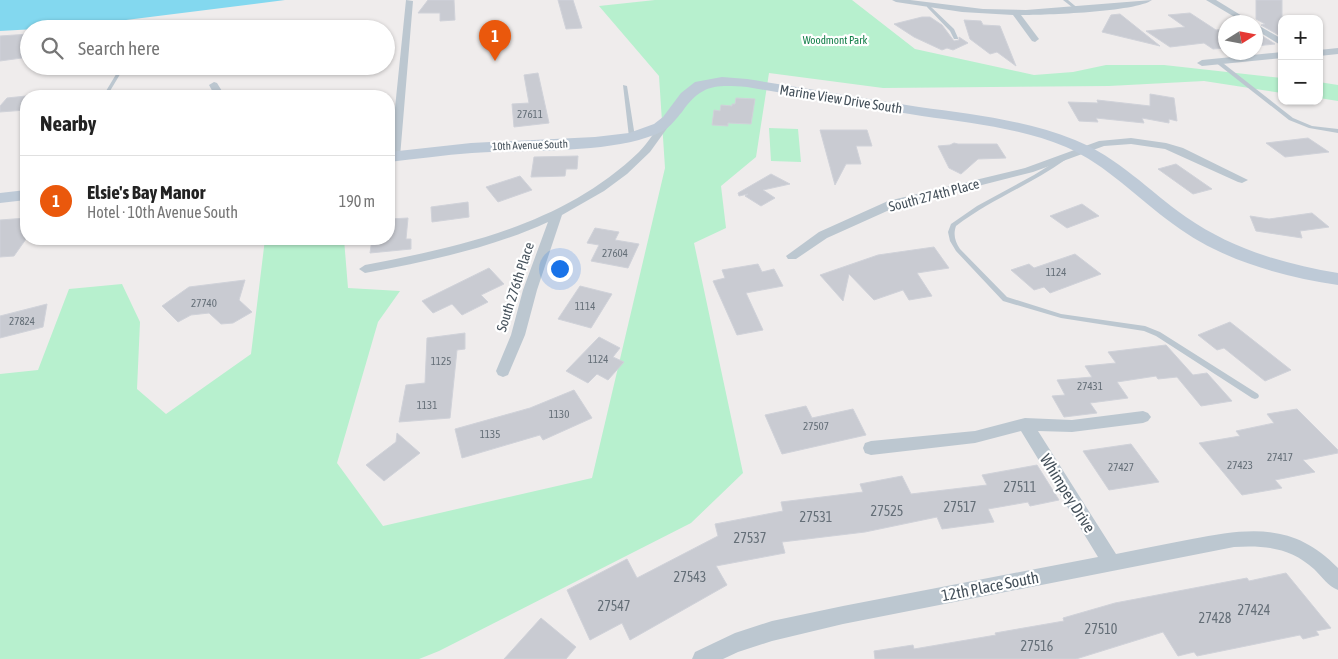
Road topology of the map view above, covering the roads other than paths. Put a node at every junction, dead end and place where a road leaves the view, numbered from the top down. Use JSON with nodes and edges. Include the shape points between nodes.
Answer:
{"nodes":[{"id":1,"x":896,"y":0,"type":"edge"},
{"id":2,"x":1065,"y":0,"type":"edge"},
{"id":3,"x":1148,"y":0,"type":"edge"},
{"id":4,"x":1210,"y":0,"type":"edge"},
{"id":5,"x":409,"y":1,"type":"edge"},
{"id":6,"x":928,"y":6,"type":"junction"},
{"id":7,"x":1078,"y":10,"type":"junction"},
{"id":8,"x":1016,"y":13,"type":"junction"},
{"id":9,"x":1236,"y":15,"type":"edge"},
{"id":10,"x":1263,"y":31,"type":"edge"},
{"id":11,"x":956,"y":38,"type":"dead end"},
{"id":12,"x":1035,"y":39,"type":"dead end"},
{"id":13,"x":1278,"y":41,"type":"edge"},
{"id":14,"x":1338,"y":51,"type":"edge"},
{"id":15,"x":1323,"y":53,"type":"edge"},
{"id":16,"x":1278,"y":55,"type":"edge"},
{"id":17,"x":1217,"y":61,"type":"junction"},
{"id":18,"x":1202,"y":63,"type":"dead end"},
{"id":19,"x":118,"y":75,"type":"edge"},
{"id":20,"x":214,"y":85,"type":"dead end"},
{"id":21,"x":625,"y":86,"type":"dead end"},
{"id":22,"x":109,"y":90,"type":"edge"},
{"id":23,"x":217,"y":90,"type":"edge"},
{"id":24,"x":668,"y":120,"type":"junction"},
{"id":25,"x":395,"y":129,"type":"edge"},
{"id":26,"x":1338,"y":131,"type":"edge"},
{"id":27,"x":632,"y":137,"type":"junction"},
{"id":28,"x":1082,"y":149,"type":"junction"},
{"id":29,"x":1067,"y":155,"type":"junction"},
{"id":30,"x":395,"y":157,"type":"edge"},
{"id":31,"x":1242,"y":180,"type":"dead end"},
{"id":32,"x":20,"y":196,"type":"edge"},
{"id":33,"x":0,"y":198,"type":"edge"},
{"id":34,"x":557,"y":213,"type":"junction"},
{"id":35,"x":792,"y":256,"type":"dead end"},
{"id":36,"x":365,"y":269,"type":"dead end"},
{"id":37,"x":1338,"y":279,"type":"edge"},
{"id":38,"x":503,"y":371,"type":"dead end"},
{"id":39,"x":1255,"y":396,"type":"dead end"},
{"id":40,"x":1143,"y":417,"type":"dead end"},
{"id":41,"x":1025,"y":424,"type":"junction"},
{"id":42,"x":871,"y":448,"type":"dead end"},
{"id":43,"x":1111,"y":562,"type":"junction"},
{"id":44,"x":1338,"y":581,"type":"edge"},
{"id":45,"x":702,"y":659,"type":"edge"}],
"edges":[{"from":1,"to":6,"type":"street"},
{"from":2,"to":7,"type":"lane"},
{"from":3,"to":7,"type":"street"},
{"from":4,"to":9,"type":"street"},
{"from":5,"to":25,"type":"street"},
{"from":6,"to":8,"type":"street"},
{"from":6,"to":11,"type":"lane"},
{"from":7,"to":8,"type":"street"},
{"from":8,"to":12,"type":"street"},
{"from":10,"to":13,"type":"street"},
{"from":14,"to":15,"type":"street"},
{"from":16,"to":17,"type":"street"},
{"from":17,"to":18,"type":"street"},
{"from":17,"to":26,"type":"lane","via":[[1291,120]]},
{"from":19,"to":22,"type":"lane"},
{"from":20,"to":23,"type":"street"},
{"from":21,"to":27,"type":"lane"},
{"from":24,"to":27,"type":"main road","name":"10th Avenue South","via":[[660,127]]},
{"from":24,"to":28,"type":"main road","name":"Marine View Drive South","via":[[695,88],[714,82],[739,82],[1018,128]]},
{"from":24,"to":34,"type":"street","name":"Marine View Drive South","via":[[644,153],[630,165]]},
{"from":27,"to":30,"type":"main road","name":"10th Avenue South"},
{"from":28,"to":29,"type":"street","name":"South 274th Place"},
{"from":28,"to":31,"type":"street","via":[[1114,141],[1150,143],[1179,150]]},
{"from":28,"to":37,"type":"main road","name":"Marine View Drive South","via":[[1113,167],[1182,222],[1219,244],[1278,267]]},
{"from":29,"to":35,"type":"street","name":"South 274th Place","via":[[1029,170],[892,204],[823,235]]},
{"from":29,"to":39,"type":"lane","via":[[1043,174],[959,220],[953,225],[952,242],[1000,296],[1061,316],[1145,329],[1158,334]]},
{"from":32,"to":33,"type":"main road"},
{"from":34,"to":36,"type":"street","name":"Marine View Drive South","via":[[476,245]]},
{"from":34,"to":38,"type":"street","name":"South 276th Place","via":[[518,335]]},
{"from":40,"to":41,"type":"street","via":[[1072,426]]},
{"from":41,"to":42,"type":"street","via":[[975,437]]},
{"from":41,"to":43,"type":"street","name":"Whimpey Drive"},
{"from":43,"to":44,"type":"street","name":"12th Place South","via":[[1234,539],[1284,540],[1317,560]]},
{"from":43,"to":45,"type":"street","name":"12th Place South","via":[[772,631],[735,643]]}]}
